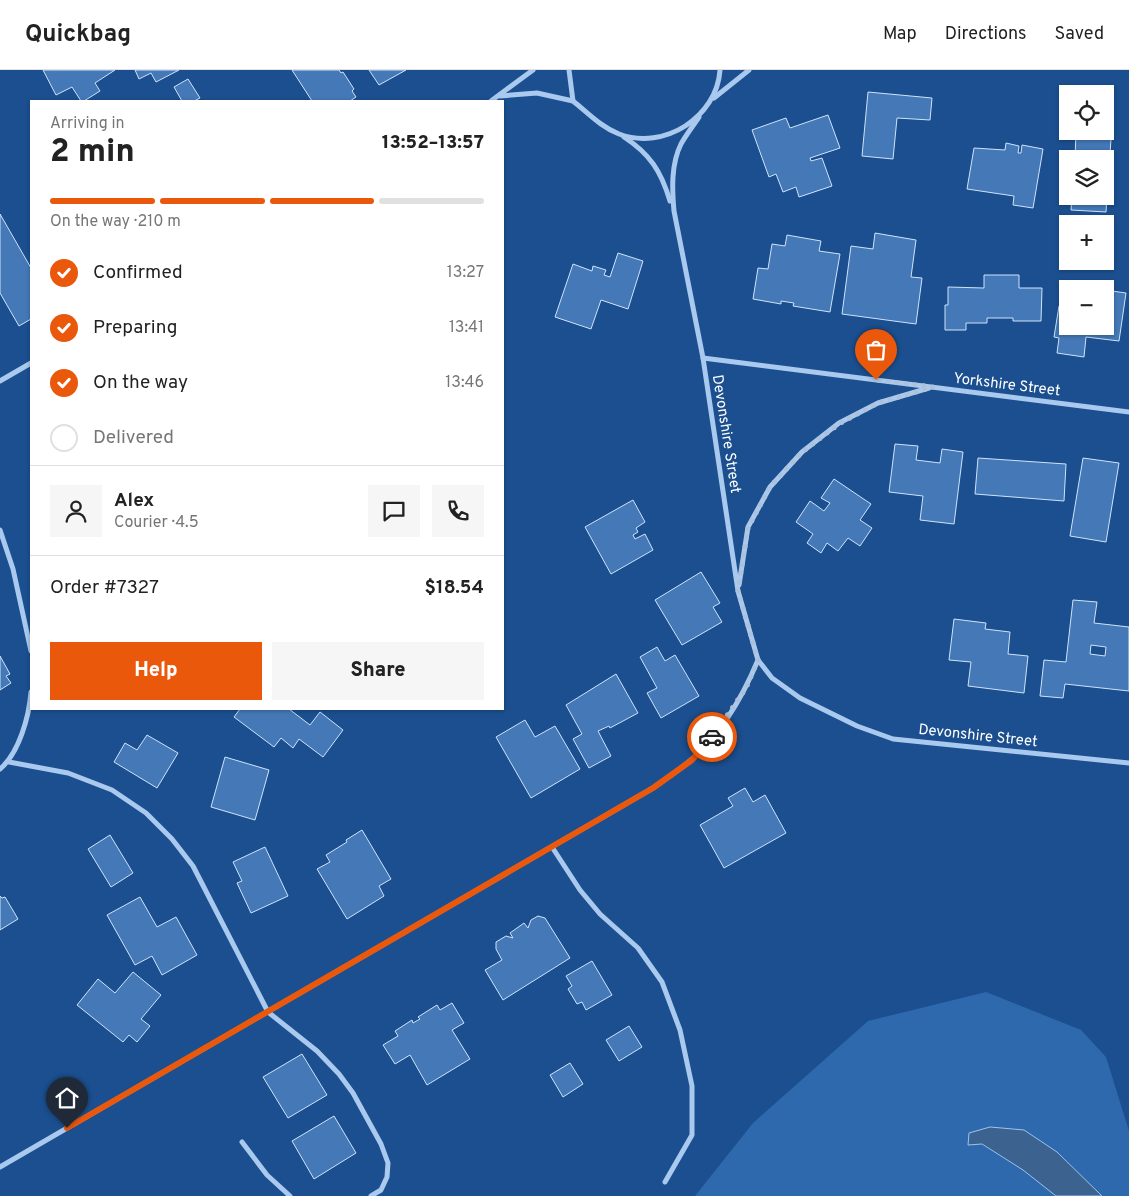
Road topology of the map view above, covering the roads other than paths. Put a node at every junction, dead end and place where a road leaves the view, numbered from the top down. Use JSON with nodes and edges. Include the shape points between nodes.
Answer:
{"nodes":[{"id":1,"x":533,"y":70,"type":"edge"},
{"id":2,"x":569,"y":70,"type":"edge"},
{"id":3,"x":720,"y":70,"type":"edge"},
{"id":4,"x":748,"y":70,"type":"edge"},
{"id":5,"x":500,"y":96,"type":"junction"},
{"id":6,"x":712,"y":99,"type":"junction"},
{"id":7,"x":493,"y":100,"type":"edge"},
{"id":8,"x":573,"y":101,"type":"junction"},
{"id":9,"x":699,"y":117,"type":"junction"},
{"id":10,"x":621,"y":135,"type":"junction"},
{"id":11,"x":674,"y":211,"type":"junction"},
{"id":12,"x":703,"y":358,"type":"junction"},
{"id":13,"x":30,"y":364,"type":"edge"},
{"id":14,"x":0,"y":381,"type":"edge"},
{"id":15,"x":933,"y":387,"type":"junction"},
{"id":16,"x":1129,"y":412,"type":"edge"},
{"id":17,"x":0,"y":530,"type":"edge"},
{"id":18,"x":738,"y":591,"type":"junction"},
{"id":19,"x":30,"y":646,"type":"edge"},
{"id":20,"x":758,"y":660,"type":"junction"},
{"id":21,"x":30,"y":704,"type":"edge"},
{"id":22,"x":9,"y":762,"type":"junction"},
{"id":23,"x":1129,"y":764,"type":"edge"},
{"id":24,"x":0,"y":769,"type":"edge"},
{"id":25,"x":552,"y":847,"type":"junction"},
{"id":26,"x":268,"y":1012,"type":"junction"},
{"id":27,"x":242,"y":1142,"type":"dead end"},
{"id":28,"x":0,"y":1167,"type":"edge"},
{"id":29,"x":664,"y":1182,"type":"dead end"},
{"id":30,"x":290,"y":1196,"type":"edge"},
{"id":31,"x":371,"y":1196,"type":"edge"}],
"edges":[{"from":1,"to":5,"type":"street"},
{"from":2,"to":8,"type":"street"},
{"from":3,"to":6,"type":"street"},
{"from":4,"to":6,"type":"street"},
{"from":5,"to":7,"type":"street"},
{"from":5,"to":8,"type":"street","via":[[537,93]]},
{"from":6,"to":9,"type":"street","name":"Devonshire Street"},
{"from":8,"to":10,"type":"street","via":[[603,127]]},
{"from":9,"to":10,"type":"street","via":[[680,130],[659,137],[640,139]]},
{"from":9,"to":11,"type":"street","name":"Devonshire Street","via":[[681,145],[674,166]]},
{"from":10,"to":11,"type":"street","name":"Devonshire Street","via":[[640,148],[656,166]]},
{"from":11,"to":12,"type":"street","name":"Devonshire Street"},
{"from":12,"to":15,"type":"street","name":"Yorkshire Street"},
{"from":12,"to":18,"type":"street","name":"Devonshire Street"},
{"from":13,"to":14,"type":"street"},
{"from":15,"to":16,"type":"street","name":"Yorkshire Street"},
{"from":15,"to":18,"type":"street","via":[[878,403],[839,424],[802,452],[770,487],[748,528]]},
{"from":17,"to":19,"type":"street","via":[[13,569]]},
{"from":18,"to":20,"type":"street","name":"Devonshire Street"},
{"from":20,"to":23,"type":"street","name":"Devonshire Street","via":[[772,678],[800,698],[893,739]]},
{"from":20,"to":25,"type":"street","via":[[746,688],[718,730],[692,760],[653,788]]},
{"from":21,"to":22,"type":"street"},
{"from":22,"to":24,"type":"street"},
{"from":22,"to":26,"type":"street","via":[[77,776],[112,790],[153,819],[193,866]]},
{"from":25,"to":26,"type":"street"},
{"from":25,"to":29,"type":"street","via":[[580,890],[600,914],[638,948],[662,982],[680,1030],[692,1086],[692,1135]]},
{"from":26,"to":28,"type":"street"},
{"from":26,"to":31,"type":"street","via":[[317,1051],[353,1093],[381,1144],[388,1164],[381,1190]]},
{"from":27,"to":30,"type":"street","via":[[267,1175]]}]}
